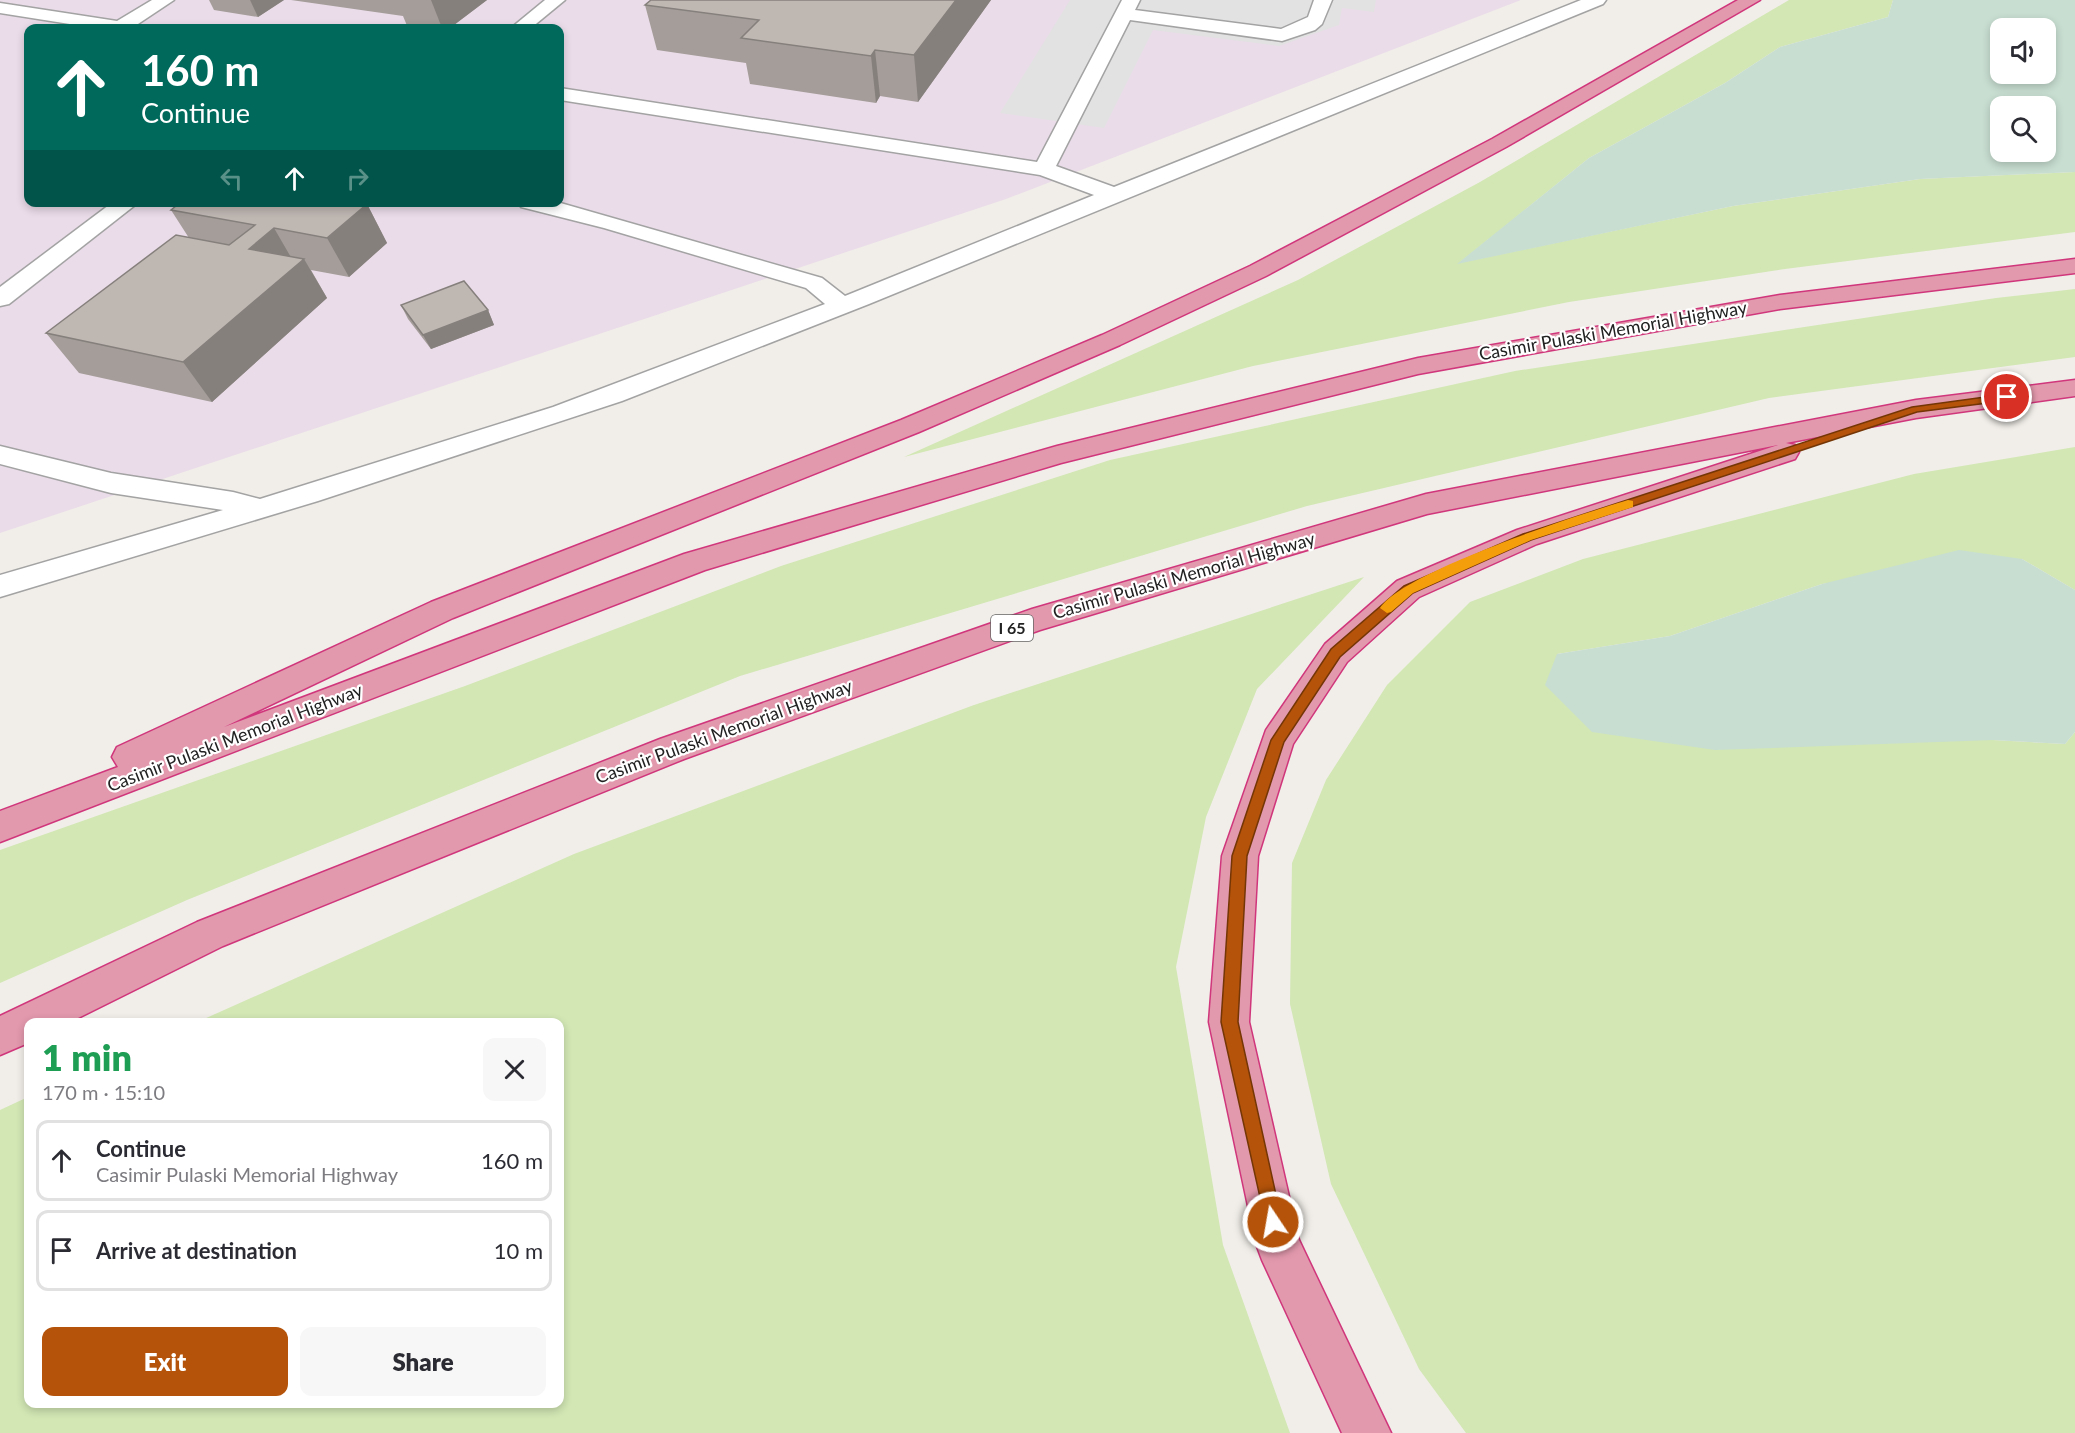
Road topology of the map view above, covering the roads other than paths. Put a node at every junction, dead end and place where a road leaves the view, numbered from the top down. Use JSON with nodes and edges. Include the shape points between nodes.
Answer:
{"nodes":[{"id":1,"x":165,"y":0,"type":"edge"},
{"id":2,"x":556,"y":0,"type":"edge"},
{"id":3,"x":1323,"y":0,"type":"edge"},
{"id":4,"x":1597,"y":0,"type":"edge"},
{"id":5,"x":1751,"y":0,"type":"edge"},
{"id":6,"x":1127,"y":7,"type":"edge"},
{"id":7,"x":0,"y":8,"type":"edge"},
{"id":8,"x":101,"y":24,"type":"edge"},
{"id":9,"x":132,"y":24,"type":"edge"},
{"id":10,"x":525,"y":24,"type":"edge"},
{"id":11,"x":564,"y":95,"type":"edge"},
{"id":12,"x":1044,"y":169,"type":"junction"},
{"id":13,"x":1112,"y":194,"type":"junction"},
{"id":14,"x":121,"y":207,"type":"edge"},
{"id":15,"x":549,"y":207,"type":"edge"},
{"id":16,"x":2075,"y":266,"type":"edge"},
{"id":17,"x":0,"y":299,"type":"edge"},
{"id":18,"x":842,"y":306,"type":"junction"},
{"id":19,"x":2075,"y":388,"type":"edge"},
{"id":20,"x":1916,"y":409,"type":"junction"},
{"id":21,"x":0,"y":455,"type":"edge"},
{"id":22,"x":261,"y":510,"type":"junction"},
{"id":23,"x":0,"y":586,"type":"edge"},
{"id":24,"x":0,"y":817,"type":"edge"},
{"id":25,"x":0,"y":827,"type":"edge"},
{"id":26,"x":37,"y":1018,"type":"edge"},
{"id":27,"x":24,"y":1024,"type":"edge"},
{"id":28,"x":0,"y":1036,"type":"edge"},
{"id":29,"x":1367,"y":1433,"type":"edge"}],
"edges":[{"from":1,"to":9,"type":"lane"},
{"from":2,"to":10,"type":"lane"},
{"from":3,"to":6,"type":"lane","via":[[1316,20],[1282,35]]},
{"from":4,"to":13,"type":"lane"},
{"from":5,"to":24,"type":"highway","via":[[1499,143],[1247,276],[1111,340],[910,426],[442,610]]},
{"from":6,"to":12,"type":"lane"},
{"from":7,"to":8,"type":"lane"},
{"from":11,"to":12,"type":"lane"},
{"from":12,"to":13,"type":"lane"},
{"from":13,"to":18,"type":"lane"},
{"from":14,"to":17,"type":"lane"},
{"from":15,"to":18,"type":"lane","via":[[814,284]]},
{"from":16,"to":25,"type":"highway","name":"Casimir Pulaski Memorial Highway","via":[[1780,302],[1418,366],[1057,455],[695,562]]},
{"from":18,"to":22,"type":"lane","via":[[548,418]]},
{"from":19,"to":20,"type":"highway","name":"Casimir Pulaski Memorial Highway","number":"I 65"},
{"from":20,"to":26,"type":"highway","name":"Casimir Pulaski Memorial Highway","number":"I 65","via":[[1426,504],[1032,621],[672,749],[210,934]]},
{"from":20,"to":29,"type":"highway","via":[[1527,537],[1408,589],[1336,653],[1278,740],[1240,856],[1229,1022],[1278,1244]]},
{"from":21,"to":22,"type":"lane","via":[[111,483]]},
{"from":22,"to":23,"type":"lane"},
{"from":27,"to":28,"type":"highway","name":"Casimir Pulaski Memorial Highway","number":"I 65"}]}
